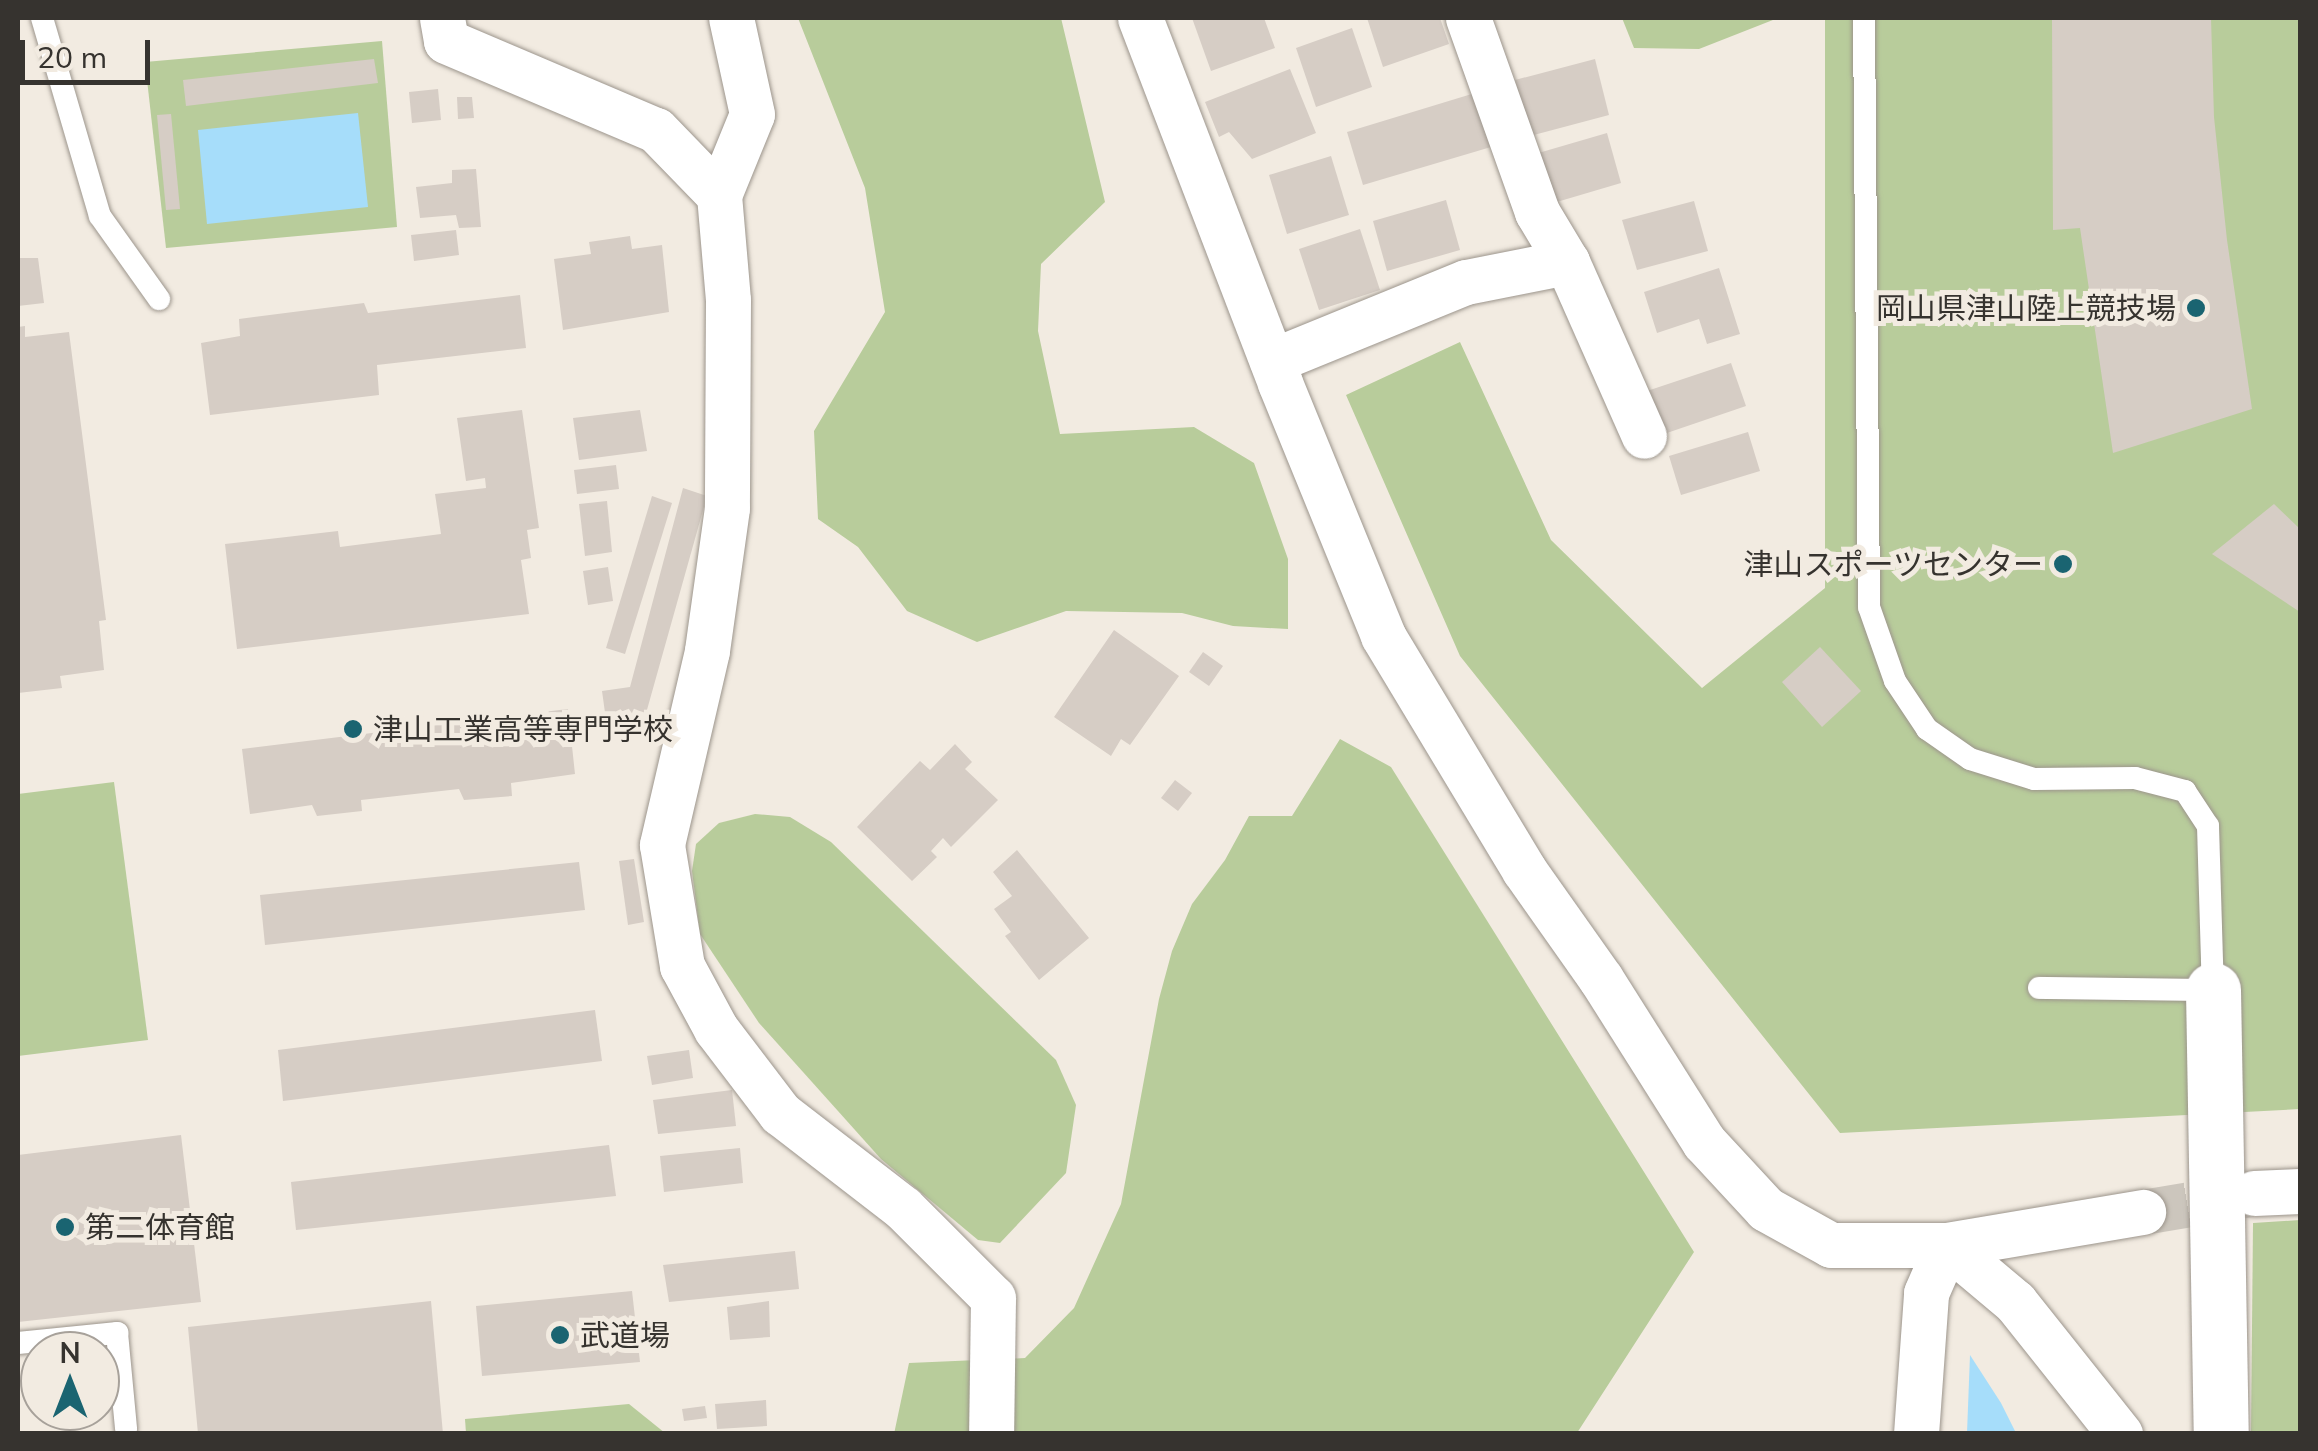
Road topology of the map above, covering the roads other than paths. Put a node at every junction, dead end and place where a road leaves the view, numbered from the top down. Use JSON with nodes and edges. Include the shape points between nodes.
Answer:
{"nodes":[{"id":1,"x":42,"y":18,"type":"edge"},
{"id":2,"x":442,"y":18,"type":"edge"},
{"id":3,"x":731,"y":18,"type":"edge"},
{"id":4,"x":1140,"y":18,"type":"edge"},
{"id":5,"x":1468,"y":18,"type":"edge"},
{"id":6,"x":1864,"y":18,"type":"edge"},
{"id":7,"x":718,"y":195,"type":"junction"},
{"id":8,"x":1566,"y":262,"type":"junction"},
{"id":9,"x":158,"y":299,"type":"dead end"},
{"id":10,"x":1272,"y":361,"type":"junction"},
{"id":11,"x":1644,"y":436,"type":"dead end"},
{"id":12,"x":2038,"y":988,"type":"dead end"},
{"id":13,"x":2213,"y":990,"type":"junction"},
{"id":14,"x":2300,"y":1190,"type":"edge"},
{"id":15,"x":2254,"y":1193,"type":"tunnel mouth"},
{"id":16,"x":2143,"y":1212,"type":"tunnel mouth"},
{"id":17,"x":1947,"y":1245,"type":"junction"},
{"id":18,"x":18,"y":1343,"type":"edge"},
{"id":19,"x":126,"y":1428,"type":"dead end"},
{"id":20,"x":991,"y":1434,"type":"edge"},
{"id":21,"x":1916,"y":1434,"type":"edge"},
{"id":22,"x":2120,"y":1434,"type":"edge"},
{"id":23,"x":2221,"y":1434,"type":"edge"}],
"edges":[{"from":1,"to":9,"type":"lane","via":[[100,216]]},
{"from":2,"to":7,"type":"street","via":[[446,41],[656,130]]},
{"from":3,"to":7,"type":"street","via":[[752,114]]},
{"from":4,"to":10,"type":"street"},
{"from":5,"to":8,"type":"street","via":[[1537,212]]},
{"from":6,"to":13,"type":"lane","via":[[1869,607],[1894,682],[1927,730],[1970,760],[2034,779],[2135,778],[2186,791],[2208,826]]},
{"from":7,"to":20,"type":"street","via":[[728,300],[728,508],[707,652],[662,845],[682,966],[716,1029],[780,1112],[903,1208],[993,1298]]},
{"from":8,"to":10,"type":"street","via":[[1466,282]]},
{"from":8,"to":11,"type":"street"},
{"from":10,"to":17,"type":"street","via":[[1383,636],[1524,870],[1704,1142],[1766,1209],[1831,1245]]},
{"from":12,"to":13,"type":"lane"},
{"from":13,"to":23,"type":"street"},
{"from":14,"to":15,"type":"street"},
{"from":16,"to":17,"type":"street"},
{"from":17,"to":21,"type":"street","via":[[1926,1293]]},
{"from":17,"to":22,"type":"street","via":[[2015,1302]]},
{"from":18,"to":19,"type":"lane","via":[[117,1334]]}]}
